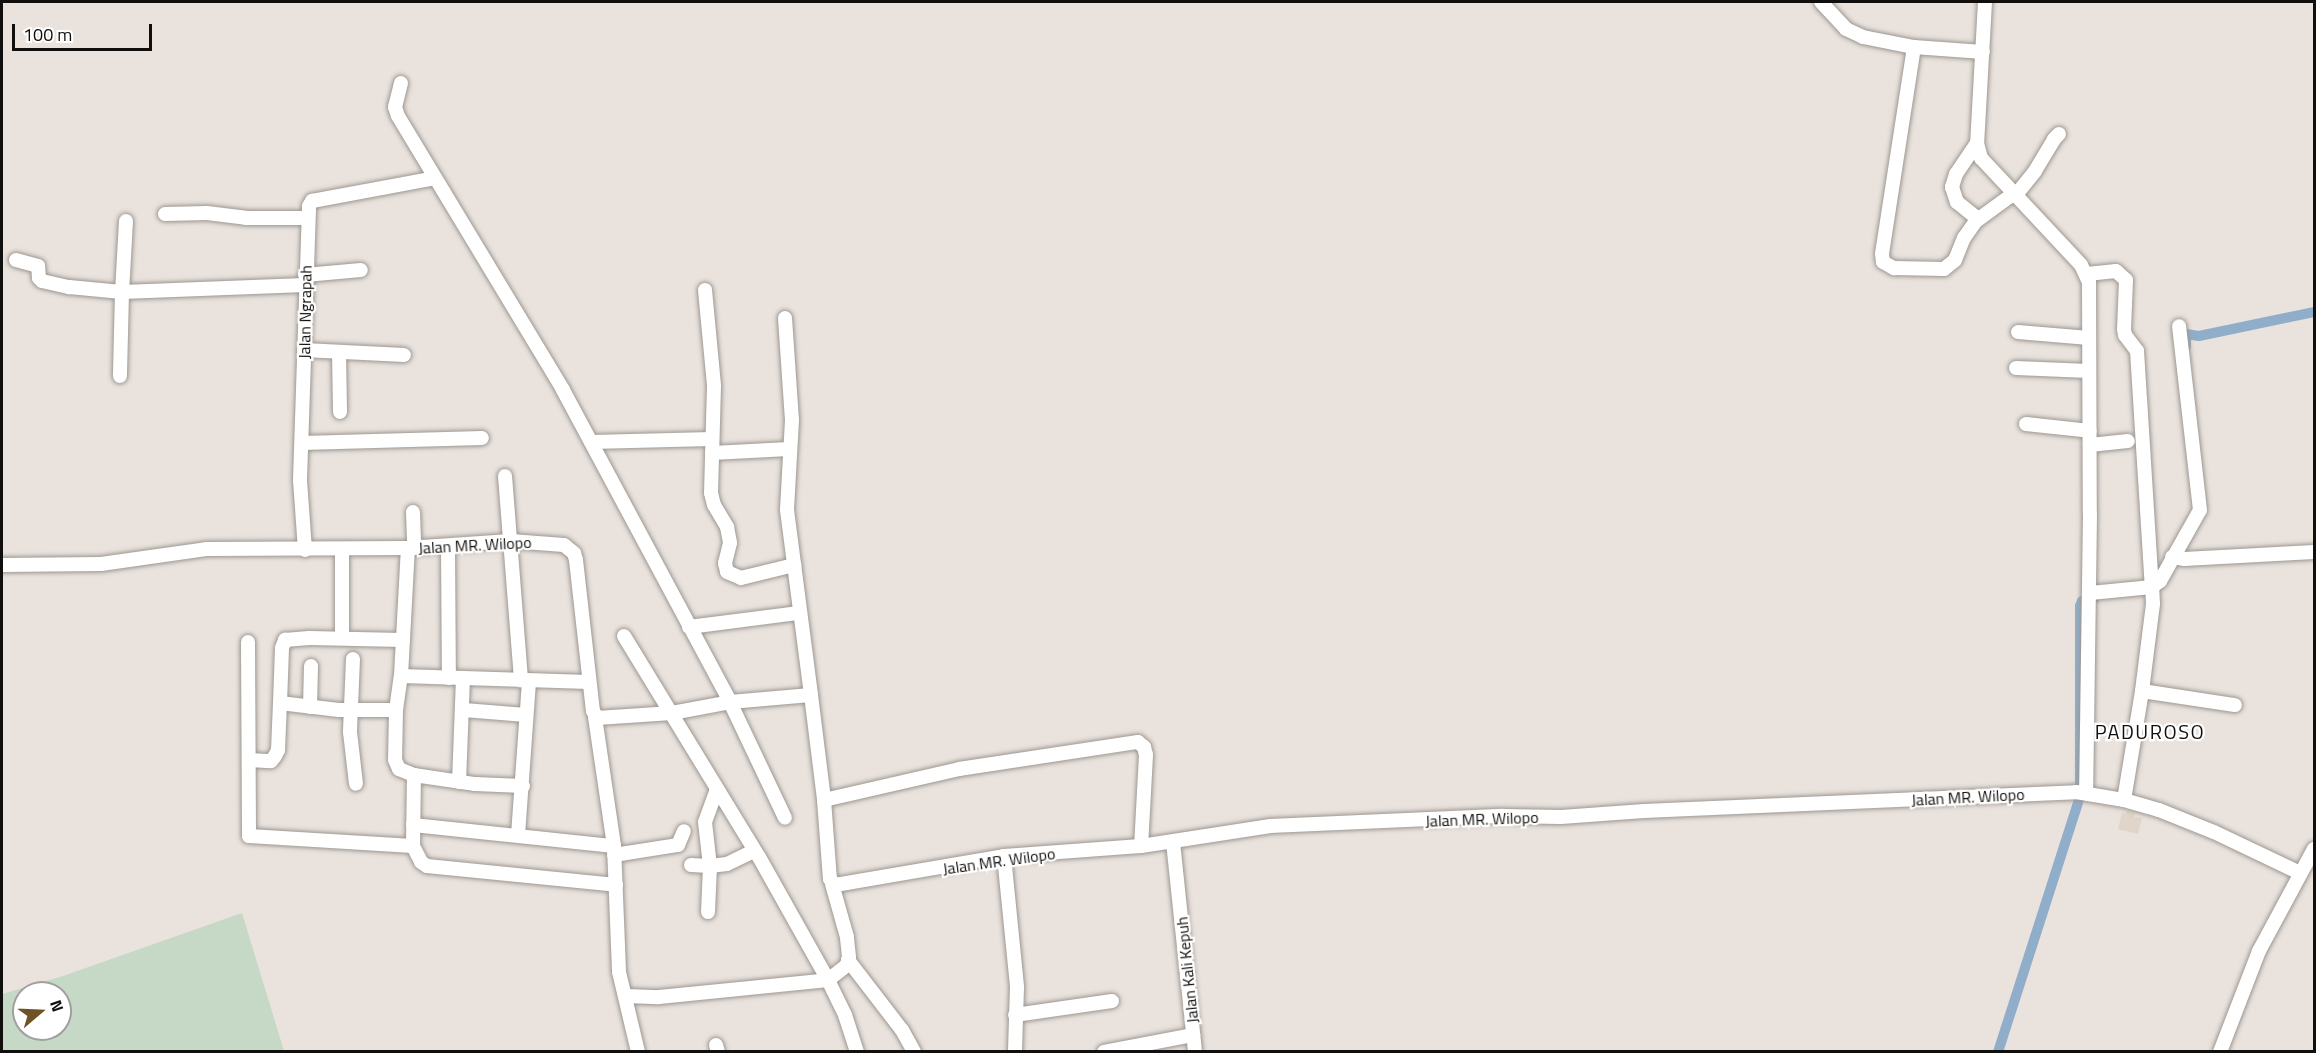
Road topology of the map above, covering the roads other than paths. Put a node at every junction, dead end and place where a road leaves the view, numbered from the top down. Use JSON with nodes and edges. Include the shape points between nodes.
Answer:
{"nodes":[{"id":1,"x":1821,"y":2,"type":"edge"},
{"id":2,"x":1985,"y":2,"type":"edge"},
{"id":3,"x":1914,"y":47,"type":"junction"},
{"id":4,"x":1983,"y":52,"type":"junction"},
{"id":5,"x":401,"y":83,"type":"dead end"},
{"id":6,"x":2059,"y":134,"type":"dead end"},
{"id":7,"x":1977,"y":143,"type":"junction"},
{"id":8,"x":433,"y":176,"type":"junction"},
{"id":9,"x":2014,"y":195,"type":"junction"},
{"id":10,"x":165,"y":214,"type":"dead end"},
{"id":11,"x":307,"y":218,"type":"junction"},
{"id":12,"x":1978,"y":219,"type":"junction"},
{"id":13,"x":126,"y":221,"type":"dead end"},
{"id":14,"x":16,"y":260,"type":"dead end"},
{"id":15,"x":361,"y":270,"type":"dead end"},
{"id":16,"x":2086,"y":274,"type":"junction"},
{"id":17,"x":305,"y":280,"type":"junction"},
{"id":18,"x":705,"y":290,"type":"dead end"},
{"id":19,"x":122,"y":292,"type":"junction"},
{"id":20,"x":785,"y":318,"type":"dead end"},
{"id":21,"x":2179,"y":326,"type":"dead end"},
{"id":22,"x":2018,"y":332,"type":"dead end"},
{"id":23,"x":2089,"y":338,"type":"junction"},
{"id":24,"x":304,"y":350,"type":"junction"},
{"id":25,"x":339,"y":353,"type":"junction"},
{"id":26,"x":404,"y":355,"type":"dead end"},
{"id":27,"x":2016,"y":368,"type":"dead end"},
{"id":28,"x":2089,"y":371,"type":"junction"},
{"id":29,"x":120,"y":376,"type":"dead end"},
{"id":30,"x":340,"y":412,"type":"dead end"},
{"id":31,"x":2026,"y":424,"type":"dead end"},
{"id":32,"x":2090,"y":430,"type":"junction"},
{"id":33,"x":482,"y":438,"type":"dead end"},
{"id":34,"x":2128,"y":441,"type":"dead end"},
{"id":35,"x":591,"y":442,"type":"junction"},
{"id":36,"x":302,"y":443,"type":"junction"},
{"id":37,"x":2090,"y":445,"type":"junction"},
{"id":38,"x":712,"y":446,"type":"junction"},
{"id":39,"x":789,"y":449,"type":"junction"},
{"id":40,"x":505,"y":476,"type":"dead end"},
{"id":41,"x":413,"y":512,"type":"dead end"},
{"id":42,"x":511,"y":541,"type":"junction"},
{"id":43,"x":448,"y":547,"type":"junction"},
{"id":44,"x":411,"y":548,"type":"junction"},
{"id":45,"x":342,"y":549,"type":"junction"},
{"id":46,"x":305,"y":550,"type":"junction"},
{"id":47,"x":2314,"y":552,"type":"edge"},
{"id":48,"x":2177,"y":558,"type":"junction"},
{"id":49,"x":2,"y":565,"type":"edge"},
{"id":50,"x":794,"y":565,"type":"junction"},
{"id":51,"x":2153,"y":592,"type":"junction"},
{"id":52,"x":2090,"y":597,"type":"junction"},
{"id":53,"x":799,"y":612,"type":"junction"},
{"id":54,"x":689,"y":627,"type":"junction"},
{"id":55,"x":624,"y":636,"type":"dead end"},
{"id":56,"x":342,"y":638,"type":"junction"},
{"id":57,"x":403,"y":640,"type":"junction"},
{"id":58,"x":248,"y":642,"type":"dead end"},
{"id":59,"x":353,"y":659,"type":"dead end"},
{"id":60,"x":311,"y":666,"type":"dead end"},
{"id":61,"x":401,"y":676,"type":"junction"},
{"id":62,"x":449,"y":678,"type":"junction"},
{"id":63,"x":463,"y":679,"type":"junction"},
{"id":64,"x":525,"y":680,"type":"junction"},
{"id":65,"x":589,"y":682,"type":"junction"},
{"id":66,"x":2142,"y":691,"type":"junction"},
{"id":67,"x":811,"y":695,"type":"junction"},
{"id":68,"x":730,"y":702,"type":"junction"},
{"id":69,"x":280,"y":703,"type":"junction"},
{"id":70,"x":2235,"y":705,"type":"dead end"},
{"id":71,"x":310,"y":706,"type":"junction"},
{"id":72,"x":350,"y":710,"type":"junction"},
{"id":73,"x":396,"y":710,"type":"junction"},
{"id":74,"x":464,"y":710,"type":"junction"},
{"id":75,"x":672,"y":713,"type":"junction"},
{"id":76,"x":526,"y":715,"type":"junction"},
{"id":77,"x":596,"y":717,"type":"junction"},
{"id":78,"x":249,"y":760,"type":"junction"},
{"id":79,"x":414,"y":776,"type":"junction"},
{"id":80,"x":459,"y":782,"type":"junction"},
{"id":81,"x":356,"y":784,"type":"dead end"},
{"id":82,"x":523,"y":786,"type":"junction"},
{"id":83,"x":717,"y":789,"type":"junction"},
{"id":84,"x":2082,"y":793,"type":"junction"},
{"id":85,"x":824,"y":800,"type":"junction"},
{"id":86,"x":2124,"y":800,"type":"junction"},
{"id":87,"x":785,"y":818,"type":"dead end"},
{"id":88,"x":413,"y":825,"type":"junction"},
{"id":89,"x":684,"y":831,"type":"dead end"},
{"id":90,"x":518,"y":836,"type":"junction"},
{"id":91,"x":1173,"y":842,"type":"junction"},
{"id":92,"x":413,"y":846,"type":"junction"},
{"id":93,"x":1141,"y":846,"type":"junction"},
{"id":94,"x":2314,"y":849,"type":"edge"},
{"id":95,"x":614,"y":850,"type":"junction"},
{"id":96,"x":754,"y":851,"type":"junction"},
{"id":97,"x":1004,"y":856,"type":"junction"},
{"id":98,"x":691,"y":865,"type":"dead end"},
{"id":99,"x":710,"y":866,"type":"junction"},
{"id":100,"x":2300,"y":873,"type":"junction"},
{"id":101,"x":832,"y":884,"type":"junction"},
{"id":102,"x":616,"y":885,"type":"junction"},
{"id":103,"x":708,"y":912,"type":"dead end"},
{"id":104,"x":848,"y":960,"type":"junction"},
{"id":105,"x":828,"y":980,"type":"junction"},
{"id":106,"x":626,"y":996,"type":"junction"},
{"id":107,"x":1112,"y":1002,"type":"dead end"},
{"id":108,"x":1015,"y":1015,"type":"junction"},
{"id":109,"x":1193,"y":1035,"type":"junction"},
{"id":110,"x":1135,"y":1049,"type":"edge"},
{"id":111,"x":638,"y":1052,"type":"edge"},
{"id":112,"x":857,"y":1052,"type":"edge"},
{"id":113,"x":914,"y":1052,"type":"edge"},
{"id":114,"x":1016,"y":1052,"type":"edge"},
{"id":115,"x":1104,"y":1052,"type":"edge"},
{"id":116,"x":1195,"y":1052,"type":"edge"},
{"id":117,"x":2220,"y":1052,"type":"edge"}],
"edges":[{"from":1,"to":3,"type":"street","via":[[1846,29],[1874,40]]},
{"from":2,"to":4,"type":"street"},
{"from":3,"to":4,"type":"street"},
{"from":3,"to":12,"type":"street","via":[[1883,262],[1894,268],[1944,269],[1955,260],[1970,227]]},
{"from":4,"to":7,"type":"street"},
{"from":5,"to":8,"type":"street","via":[[396,111]]},
{"from":6,"to":9,"type":"street","via":[[2036,171]]},
{"from":7,"to":9,"type":"street","via":[[1981,158]]},
{"from":7,"to":12,"type":"street","via":[[1952,187],[1957,202]]},
{"from":8,"to":11,"type":"street","via":[[312,201]]},
{"from":8,"to":35,"type":"street"},
{"from":9,"to":12,"type":"street"},
{"from":9,"to":16,"type":"street"},
{"from":10,"to":11,"type":"street"},
{"from":11,"to":17,"type":"street","name":"Jalan Ngrapah"},
{"from":13,"to":19,"type":"street"},
{"from":14,"to":19,"type":"street","via":[[38,266],[42,281]]},
{"from":15,"to":17,"type":"street"},
{"from":16,"to":23,"type":"street"},
{"from":16,"to":51,"type":"street","via":[[2116,271],[2126,280],[2124,329],[2137,351]]},
{"from":17,"to":19,"type":"street"},
{"from":17,"to":24,"type":"street","name":"Jalan Ngrapah"},
{"from":18,"to":38,"type":"street","via":[[714,386]]},
{"from":19,"to":29,"type":"street"},
{"from":20,"to":39,"type":"street","via":[[792,420]]},
{"from":21,"to":48,"type":"street","via":[[2200,510]]},
{"from":22,"to":23,"type":"street"},
{"from":23,"to":28,"type":"street"},
{"from":24,"to":25,"type":"street"},
{"from":24,"to":36,"type":"street","name":"Jalan Ngrapah"},
{"from":25,"to":26,"type":"street"},
{"from":25,"to":30,"type":"street"},
{"from":27,"to":28,"type":"street"},
{"from":28,"to":32,"type":"street"},
{"from":31,"to":32,"type":"street"},
{"from":32,"to":37,"type":"street"},
{"from":33,"to":36,"type":"street"},
{"from":34,"to":37,"type":"street"},
{"from":35,"to":38,"type":"street"},
{"from":35,"to":54,"type":"street"},
{"from":36,"to":46,"type":"street","name":"Jalan Ngrapah","via":[[300,480]]},
{"from":37,"to":52,"type":"street"},
{"from":38,"to":39,"type":"street"},
{"from":38,"to":50,"type":"street","via":[[711,493],[727,527],[727,572],[741,578]]},
{"from":39,"to":50,"type":"street","via":[[786,491]]},
{"from":40,"to":42,"type":"street"},
{"from":41,"to":44,"type":"street"},
{"from":42,"to":43,"type":"street","name":"Jalan MR. Wilopo"},
{"from":42,"to":64,"type":"street"},
{"from":42,"to":65,"type":"street","name":"Jalan MR. Wilopo","via":[[557,543],[574,553]]},
{"from":43,"to":44,"type":"street","name":"Jalan MR. Wilopo"},
{"from":43,"to":62,"type":"street"},
{"from":44,"to":45,"type":"street","name":"Jalan MR. Wilopo"},
{"from":44,"to":57,"type":"street"},
{"from":45,"to":46,"type":"street","name":"Jalan MR. Wilopo"},
{"from":45,"to":56,"type":"street"},
{"from":46,"to":49,"type":"street","name":"Jalan MR. Wilopo","via":[[206,549],[101,564]]},
{"from":47,"to":48,"type":"street"},
{"from":48,"to":51,"type":"street"},
{"from":50,"to":53,"type":"street"},
{"from":51,"to":52,"type":"street"},
{"from":51,"to":66,"type":"street"},
{"from":52,"to":84,"type":"street"},
{"from":53,"to":54,"type":"street"},
{"from":53,"to":67,"type":"street"},
{"from":54,"to":68,"type":"street"},
{"from":55,"to":75,"type":"street"},
{"from":56,"to":57,"type":"street"},
{"from":56,"to":69,"type":"street","via":[[285,640]]},
{"from":57,"to":61,"type":"street"},
{"from":58,"to":78,"type":"street"},
{"from":59,"to":72,"type":"street"},
{"from":60,"to":71,"type":"street"},
{"from":61,"to":62,"type":"street"},
{"from":61,"to":73,"type":"street"},
{"from":62,"to":63,"type":"street"},
{"from":63,"to":64,"type":"street"},
{"from":63,"to":74,"type":"street"},
{"from":64,"to":65,"type":"street"},
{"from":64,"to":76,"type":"street"},
{"from":65,"to":77,"type":"street","name":"Jalan MR. Wilopo"},
{"from":66,"to":70,"type":"street"},
{"from":66,"to":86,"type":"street"},
{"from":67,"to":68,"type":"street"},
{"from":67,"to":85,"type":"street"},
{"from":68,"to":75,"type":"street"},
{"from":68,"to":87,"type":"street"},
{"from":69,"to":71,"type":"street"},
{"from":69,"to":78,"type":"street","via":[[275,756],[271,761]]},
{"from":71,"to":72,"type":"street"},
{"from":72,"to":73,"type":"street"},
{"from":72,"to":81,"type":"street"},
{"from":73,"to":79,"type":"street","via":[[395,760],[399,769]]},
{"from":74,"to":76,"type":"street"},
{"from":74,"to":80,"type":"street"},
{"from":75,"to":77,"type":"street"},
{"from":75,"to":83,"type":"street"},
{"from":76,"to":82,"type":"street"},
{"from":77,"to":95,"type":"street","name":"Jalan MR. Wilopo"},
{"from":78,"to":92,"type":"street","via":[[249,836]]},
{"from":79,"to":80,"type":"street"},
{"from":79,"to":88,"type":"street"},
{"from":80,"to":82,"type":"street"},
{"from":82,"to":90,"type":"street"},
{"from":83,"to":96,"type":"street"},
{"from":83,"to":99,"type":"street","via":[[705,822]]},
{"from":84,"to":86,"type":"street","name":"Jalan MR. Wilopo"},
{"from":84,"to":91,"type":"street","name":"Jalan MR. Wilopo","via":[[1270,826]]},
{"from":85,"to":93,"type":"street","via":[[959,769],[1138,742],[1146,755]]},
{"from":85,"to":101,"type":"street"},
{"from":86,"to":100,"type":"street","name":"Jalan MR. Wilopo","via":[[2214,832]]},
{"from":88,"to":90,"type":"street"},
{"from":88,"to":92,"type":"street"},
{"from":89,"to":95,"type":"street","via":[[678,845]]},
{"from":90,"to":95,"type":"street"},
{"from":91,"to":93,"type":"street","name":"Jalan MR. Wilopo"},
{"from":91,"to":109,"type":"street","name":"Jalan Kali Kepuh"},
{"from":92,"to":102,"type":"street","via":[[421,862],[428,866]]},
{"from":93,"to":97,"type":"street","name":"Jalan MR. Wilopo"},
{"from":94,"to":100,"type":"street"},
{"from":95,"to":102,"type":"street","name":"Jalan MR. Wilopo"},
{"from":96,"to":99,"type":"street","via":[[727,864]]},
{"from":96,"to":105,"type":"street"},
{"from":97,"to":101,"type":"street","name":"Jalan MR. Wilopo"},
{"from":97,"to":108,"type":"street","via":[[1016,976]]},
{"from":98,"to":99,"type":"street"},
{"from":99,"to":103,"type":"street"},
{"from":100,"to":117,"type":"street","via":[[2259,951]]},
{"from":101,"to":104,"type":"street","via":[[849,948]]},
{"from":102,"to":106,"type":"street","name":"Jalan MR. Wilopo","via":[[619,972]]},
{"from":104,"to":105,"type":"street"},
{"from":104,"to":113,"type":"street","via":[[902,1030]]},
{"from":105,"to":106,"type":"street","via":[[659,997]]},
{"from":105,"to":112,"type":"street"},
{"from":106,"to":111,"type":"street","name":"Jalan MR. Wilopo"},
{"from":107,"to":108,"type":"street"},
{"from":108,"to":114,"type":"street"},
{"from":109,"to":110,"type":"street","name":"Jalan Kali Kepuh"},
{"from":109,"to":116,"type":"street"},
{"from":110,"to":115,"type":"street","name":"Jalan Kali Kepuh"}]}
